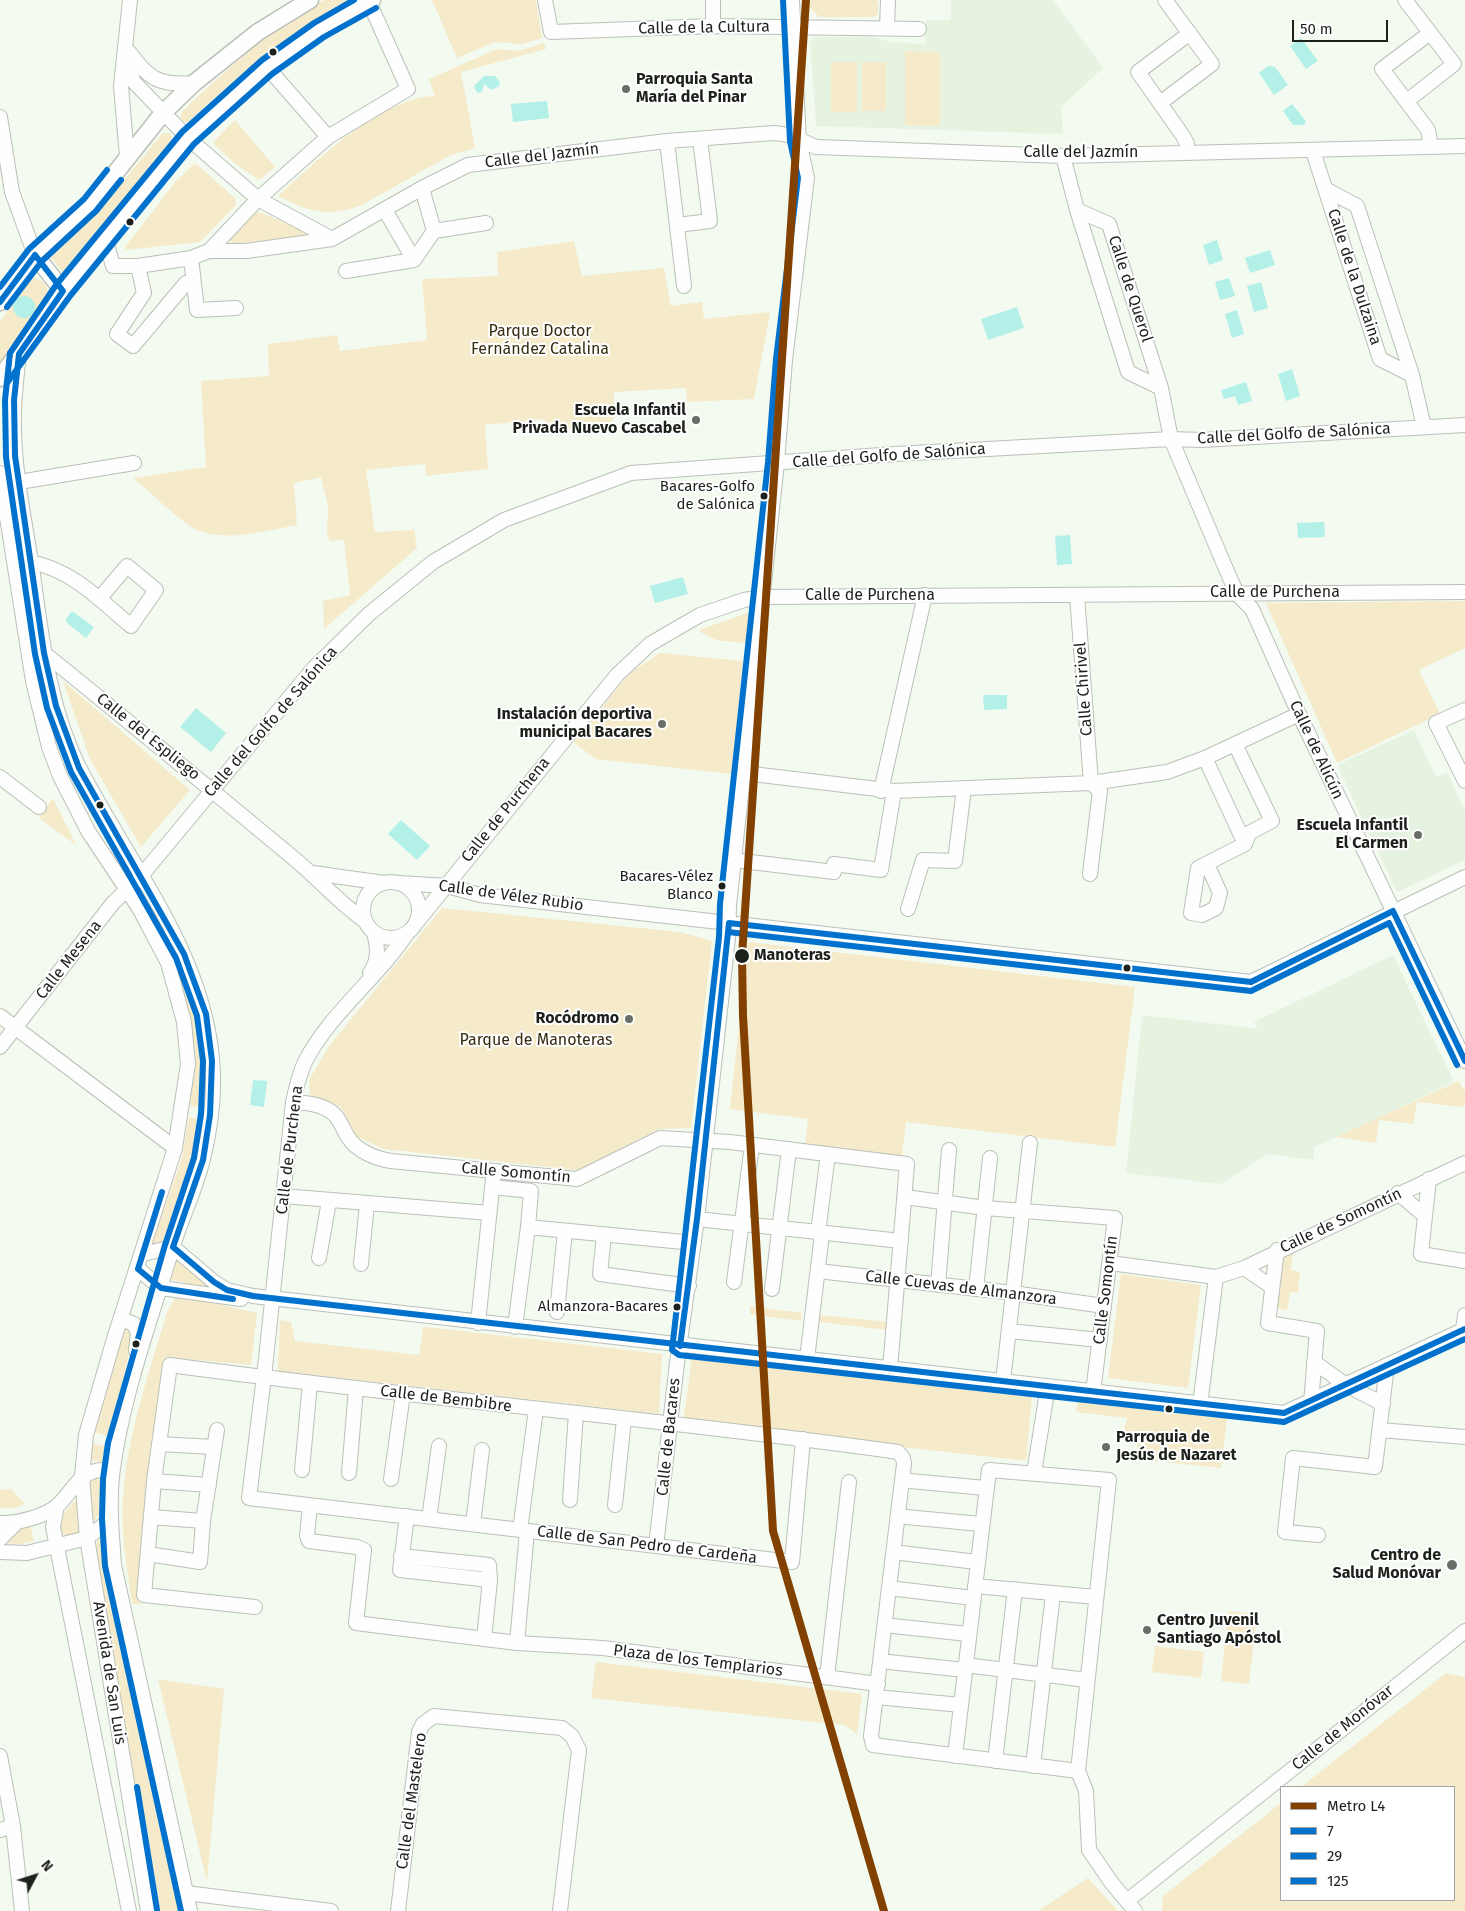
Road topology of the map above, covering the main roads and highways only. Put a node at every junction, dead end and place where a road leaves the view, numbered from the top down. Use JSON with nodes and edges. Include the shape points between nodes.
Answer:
{"nodes":[{"id":1,"x":310,"y":0,"type":"edge"},
{"id":2,"x":371,"y":1,"type":"edge"},
{"id":3,"x":35,"y":255,"type":"junction"},
{"id":4,"x":63,"y":291,"type":"junction"},
{"id":5,"x":0,"y":302,"type":"edge"},
{"id":6,"x":0,"y":378,"type":"edge"}],
"edges":[{"from":1,"to":3,"type":"main road","via":[[258,32],[194,83],[163,113],[90,205]]},
{"from":2,"to":4,"type":"main road","via":[[318,30],[216,110],[188,138]]},
{"from":3,"to":4,"type":"main road"},
{"from":3,"to":5,"type":"main road"},
{"from":4,"to":6,"type":"main road"}]}
